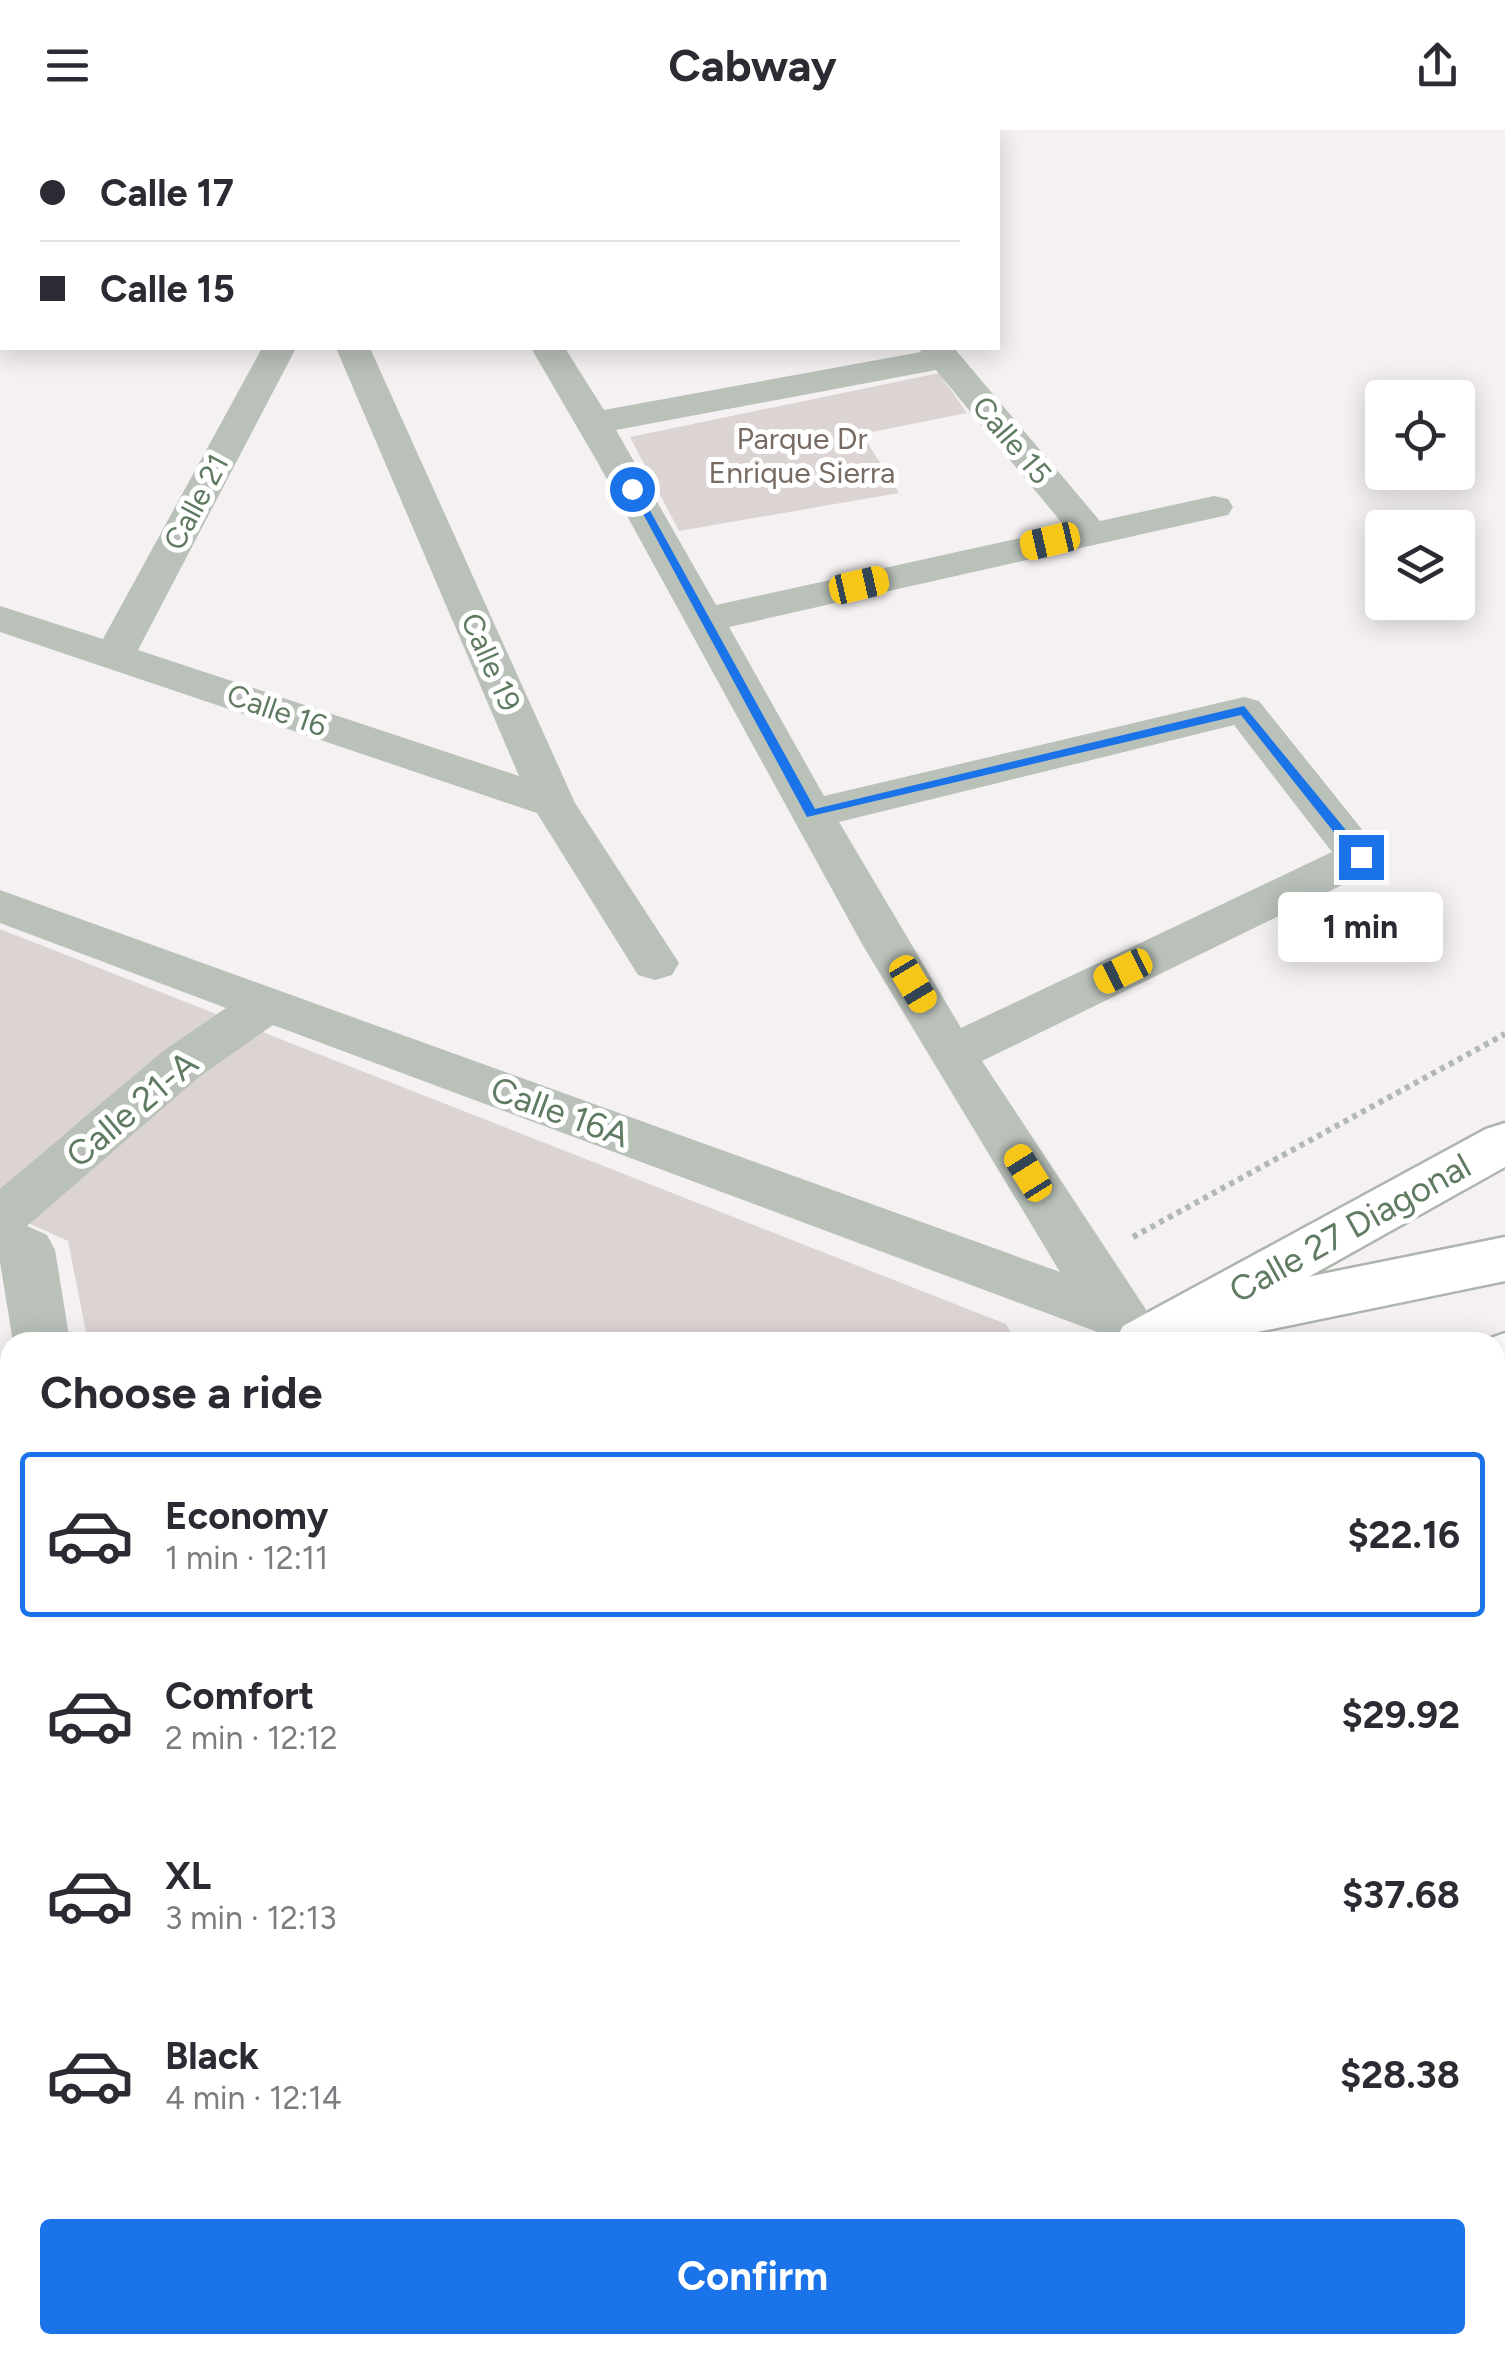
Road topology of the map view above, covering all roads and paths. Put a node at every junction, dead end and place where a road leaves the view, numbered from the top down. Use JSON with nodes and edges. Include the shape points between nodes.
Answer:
{"nodes":[{"id":1,"x":278,"y":350,"type":"edge"},
{"id":2,"x":353,"y":350,"type":"edge"},
{"id":3,"x":549,"y":350,"type":"edge"},
{"id":4,"x":940,"y":352,"type":"edge"},
{"id":5,"x":595,"y":423,"type":"junction"},
{"id":6,"x":1214,"y":507,"type":"dead end"},
{"id":7,"x":1089,"y":532,"type":"junction"},
{"id":8,"x":0,"y":618,"type":"edge"},
{"id":9,"x":706,"y":620,"type":"junction"},
{"id":10,"x":114,"y":656,"type":"junction"},
{"id":11,"x":553,"y":803,"type":"junction"},
{"id":12,"x":811,"y":814,"type":"junction"},
{"id":13,"x":0,"y":906,"type":"edge"},
{"id":14,"x":655,"y":964,"type":"dead end"},
{"id":15,"x":266,"y":1004,"type":"junction"},
{"id":16,"x":1505,"y":1034,"type":"edge"},
{"id":17,"x":954,"y":1053,"type":"junction"},
{"id":18,"x":1505,"y":1143,"type":"edge"},
{"id":19,"x":0,"y":1217,"type":"edge"},
{"id":20,"x":0,"y":1238,"type":"edge"},
{"id":21,"x":1505,"y":1259,"type":"edge"},
{"id":22,"x":1084,"y":1264,"type":"junction"},
{"id":23,"x":39,"y":1332,"type":"edge"},
{"id":24,"x":1143,"y":1332,"type":"edge"}],
"edges":[{"from":1,"to":10,"type":"street","name":"Calle 21"},
{"from":2,"to":11,"type":"street","name":"Calle 19"},
{"from":3,"to":5,"type":"street"},
{"from":4,"to":5,"type":"street"},
{"from":4,"to":7,"type":"street","name":"Calle 15"},
{"from":5,"to":9,"type":"street"},
{"from":6,"to":7,"type":"street"},
{"from":7,"to":9,"type":"street"},
{"from":8,"to":10,"type":"street","name":"Calle 16"},
{"from":9,"to":12,"type":"street"},
{"from":10,"to":11,"type":"street","name":"Calle 16"},
{"from":11,"to":14,"type":"street","name":"Calle 19"},
{"from":12,"to":17,"type":"street"},
{"from":12,"to":17,"type":"street","via":[[1244,710],[1361,857]]},
{"from":13,"to":15,"type":"street","name":"Calle 16A"},
{"from":15,"to":19,"type":"street","name":"Calle 21-A","via":[[181,1064]]},
{"from":15,"to":24,"type":"street","name":"Calle 16A"},
{"from":16,"to":22,"type":"path"},
{"from":17,"to":22,"type":"street"},
{"from":18,"to":24,"type":"main road","name":"Calle 27 Diagonal"},
{"from":20,"to":23,"type":"street","via":[[27,1250]]},
{"from":21,"to":24,"type":"main road"},
{"from":22,"to":24,"type":"street"}]}
